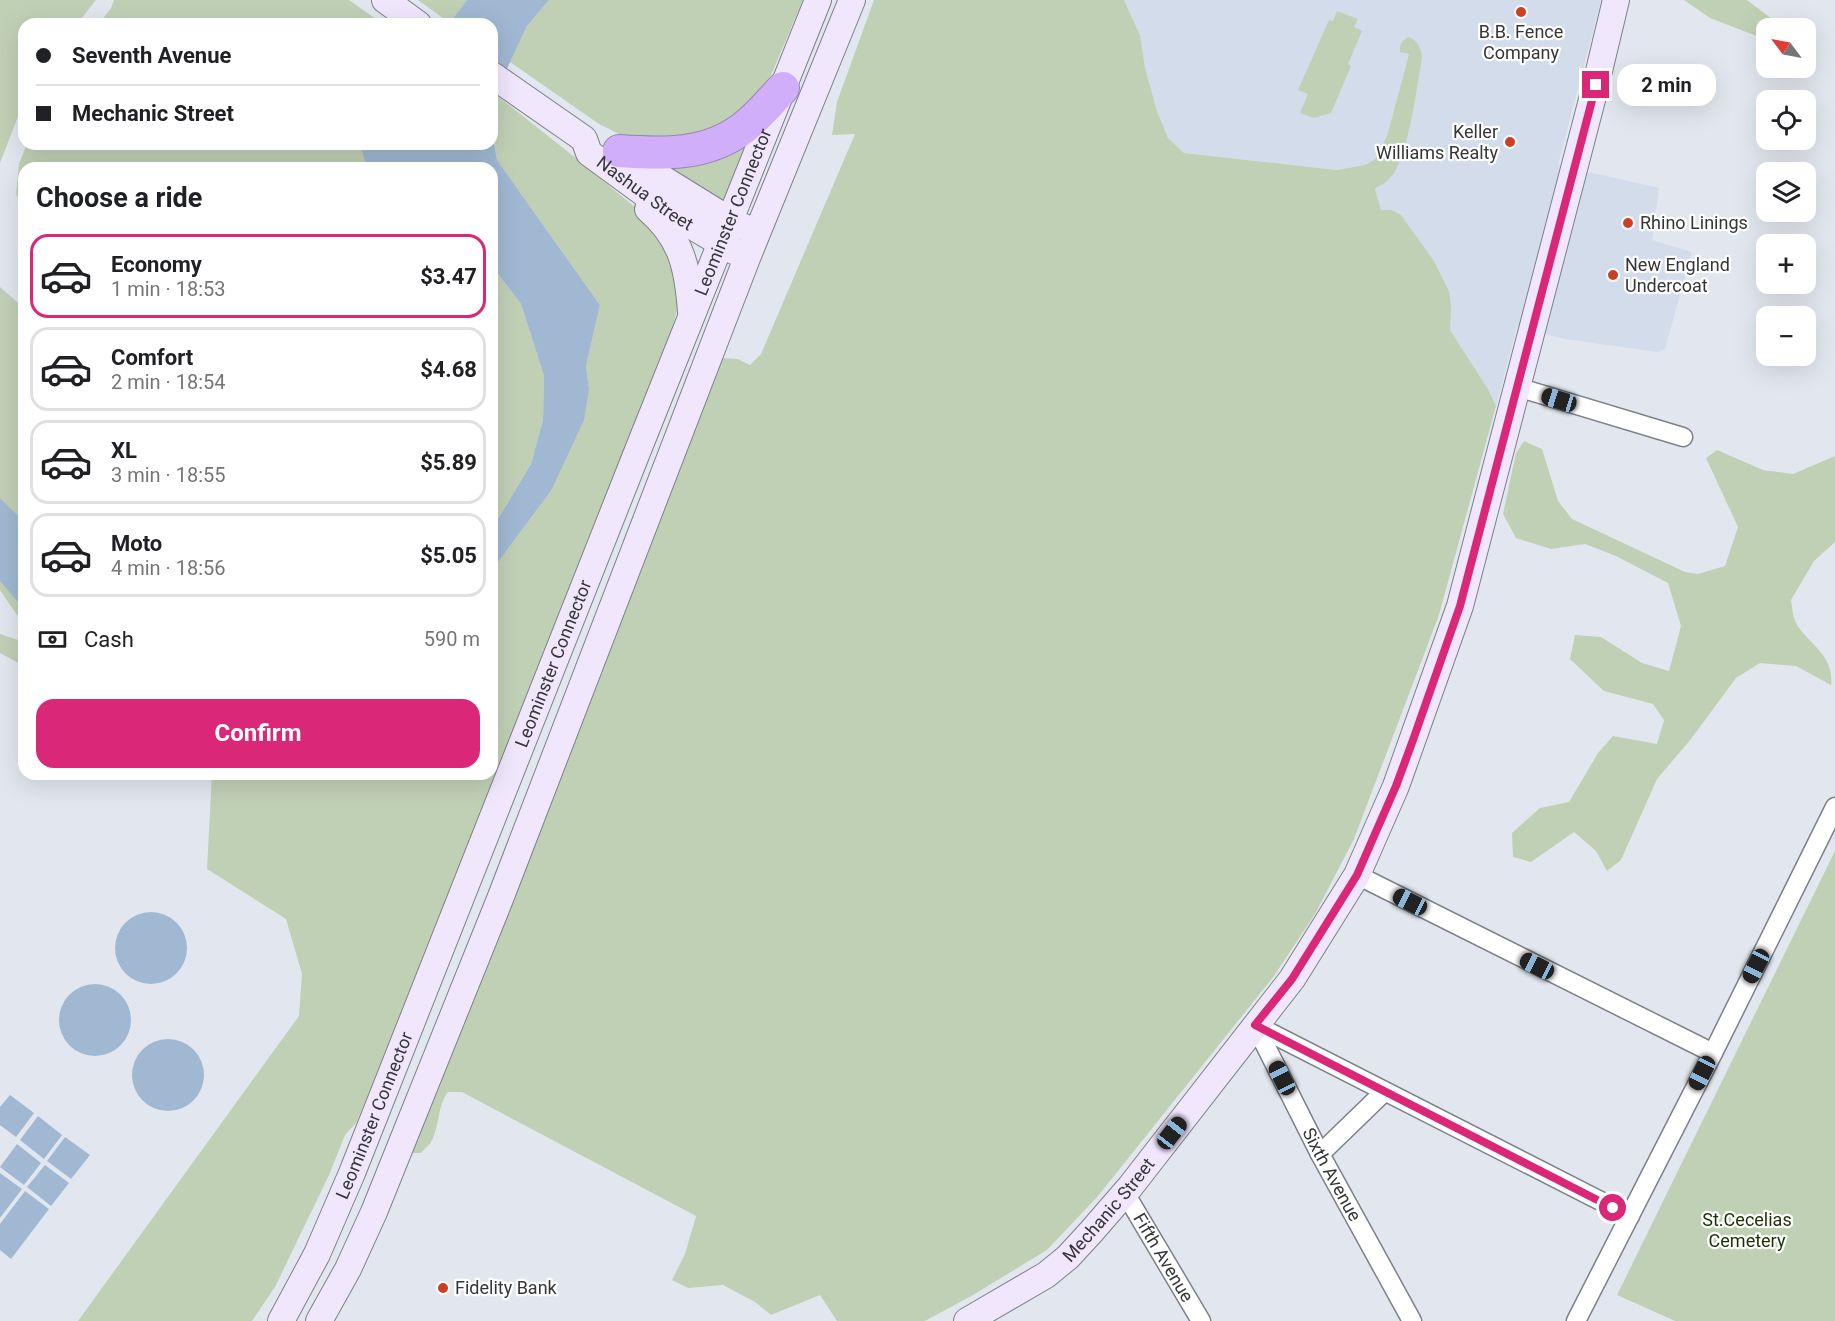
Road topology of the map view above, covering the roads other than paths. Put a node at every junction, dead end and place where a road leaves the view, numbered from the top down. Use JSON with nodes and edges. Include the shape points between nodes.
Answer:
{"nodes":[{"id":1,"x":818,"y":0,"type":"edge"},
{"id":2,"x":852,"y":0,"type":"edge"},
{"id":3,"x":1616,"y":0,"type":"edge"},
{"id":4,"x":498,"y":79,"type":"edge"},
{"id":5,"x":783,"y":88,"type":"junction"},
{"id":6,"x":598,"y":148,"type":"junction"},
{"id":7,"x":731,"y":220,"type":"junction"},
{"id":8,"x":757,"y":234,"type":"junction"},
{"id":9,"x":721,"y":244,"type":"junction"},
{"id":10,"x":747,"y":258,"type":"junction"},
{"id":11,"x":691,"y":317,"type":"junction"},
{"id":12,"x":1518,"y":387,"type":"junction"},
{"id":13,"x":1683,"y":437,"type":"dead end"},
{"id":14,"x":1835,"y":807,"type":"edge"},
{"id":15,"x":1357,"y":875,"type":"junction"},
{"id":16,"x":1255,"y":1025,"type":"junction"},
{"id":17,"x":1713,"y":1053,"type":"junction"},
{"id":18,"x":1384,"y":1092,"type":"junction"},
{"id":19,"x":1320,"y":1154,"type":"junction"},
{"id":20,"x":1125,"y":1193,"type":"junction"},
{"id":21,"x":1630,"y":1216,"type":"junction"},
{"id":22,"x":983,"y":1317,"type":"edge"},
{"id":23,"x":281,"y":1321,"type":"edge"},
{"id":24,"x":319,"y":1321,"type":"edge"},
{"id":25,"x":1201,"y":1321,"type":"edge"},
{"id":26,"x":1412,"y":1321,"type":"edge"},
{"id":27,"x":1576,"y":1321,"type":"edge"}],
"edges":[{"from":1,"to":5,"type":"main road","name":"Leominster Connector"},
{"from":2,"to":8,"type":"main road","name":"Leominster Connector"},
{"from":3,"to":12,"type":"main road","name":"Mechanic Street"},
{"from":4,"to":6,"type":"main road","name":"Nashua Street"},
{"from":5,"to":6,"type":"highway","via":[[744,128],[726,140],[682,153]]},
{"from":5,"to":7,"type":"main road","name":"Leominster Connector"},
{"from":6,"to":7,"type":"main road","name":"Nashua Street"},
{"from":6,"to":9,"type":"main road","name":"Nashua Street","via":[[675,216]]},
{"from":6,"to":11,"type":"main road","via":[[604,173],[657,216],[675,241],[686,267]]},
{"from":7,"to":8,"type":"main road","name":"Nashua Street"},
{"from":7,"to":9,"type":"main road","name":"Leominster Connector"},
{"from":8,"to":10,"type":"main road","name":"Leominster Connector"},
{"from":9,"to":10,"type":"main road","name":"Nashua Street"},
{"from":9,"to":11,"type":"main road","name":"Leominster Connector"},
{"from":10,"to":24,"type":"main road","name":"Leominster Connector","via":[[500,900],[374,1212]]},
{"from":11,"to":23,"type":"main road","name":"Leominster Connector","via":[[352,1173],[317,1254]]},
{"from":12,"to":13,"type":"street"},
{"from":12,"to":15,"type":"main road","name":"Mechanic Street","via":[[1460,606],[1396,786]]},
{"from":14,"to":17,"type":"street"},
{"from":15,"to":16,"type":"main road","name":"Mechanic Street","via":[[1292,979]]},
{"from":15,"to":17,"type":"street"},
{"from":16,"to":18,"type":"street"},
{"from":16,"to":19,"type":"street","name":"Sixth Avenue"},
{"from":16,"to":20,"type":"main road","name":"Mechanic Street"},
{"from":17,"to":21,"type":"street"},
{"from":18,"to":19,"type":"street"},
{"from":18,"to":21,"type":"street"},
{"from":19,"to":26,"type":"street","name":"Sixth Avenue"},
{"from":20,"to":22,"type":"main road","name":"Mechanic Street","via":[[1068,1257]]},
{"from":20,"to":25,"type":"street","name":"Fifth Avenue"},
{"from":21,"to":27,"type":"street"}]}
